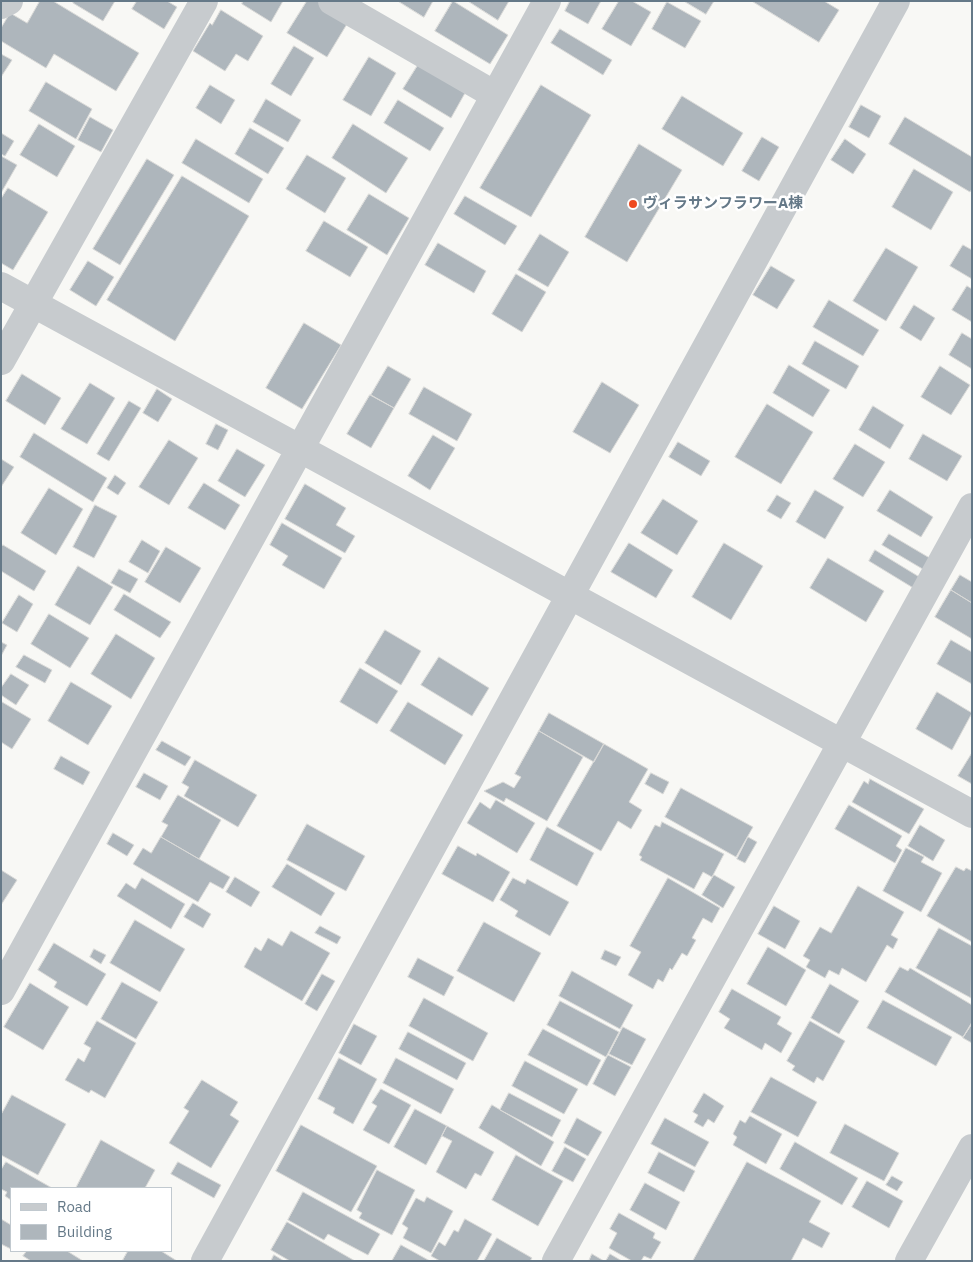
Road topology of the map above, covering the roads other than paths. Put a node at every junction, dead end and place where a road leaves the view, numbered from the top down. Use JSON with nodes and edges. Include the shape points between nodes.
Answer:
{"nodes":[{"id":1,"x":9,"y":1,"type":"edge"},
{"id":2,"x":204,"y":1,"type":"edge"},
{"id":3,"x":332,"y":1,"type":"edge"},
{"id":4,"x":547,"y":1,"type":"edge"},
{"id":5,"x":896,"y":1,"type":"edge"},
{"id":6,"x":1,"y":5,"type":"edge"},
{"id":7,"x":495,"y":95,"type":"junction"},
{"id":8,"x":1,"y":286,"type":"edge"},
{"id":9,"x":34,"y":304,"type":"junction"},
{"id":10,"x":1,"y":361,"type":"edge"},
{"id":11,"x":301,"y":449,"type":"junction"},
{"id":12,"x":972,"y":507,"type":"edge"},
{"id":13,"x":570,"y":595,"type":"junction"},
{"id":14,"x":842,"y":744,"type":"junction"},
{"id":15,"x":972,"y":814,"type":"edge"},
{"id":16,"x":4,"y":978,"type":"edge"},
{"id":17,"x":972,"y":1148,"type":"edge"},
{"id":18,"x":205,"y":1261,"type":"edge"},
{"id":19,"x":556,"y":1261,"type":"edge"},
{"id":20,"x":909,"y":1261,"type":"edge"}],
"edges":[{"from":1,"to":6,"type":"street"},
{"from":2,"to":9,"type":"street"},
{"from":3,"to":7,"type":"street"},
{"from":4,"to":7,"type":"street"},
{"from":5,"to":13,"type":"street"},
{"from":7,"to":11,"type":"street"},
{"from":8,"to":9,"type":"street"},
{"from":9,"to":10,"type":"street"},
{"from":9,"to":11,"type":"street"},
{"from":11,"to":13,"type":"street"},
{"from":11,"to":16,"type":"street"},
{"from":12,"to":14,"type":"street"},
{"from":13,"to":14,"type":"street"},
{"from":13,"to":18,"type":"street"},
{"from":14,"to":15,"type":"street"},
{"from":14,"to":19,"type":"street"},
{"from":17,"to":20,"type":"street"}]}
